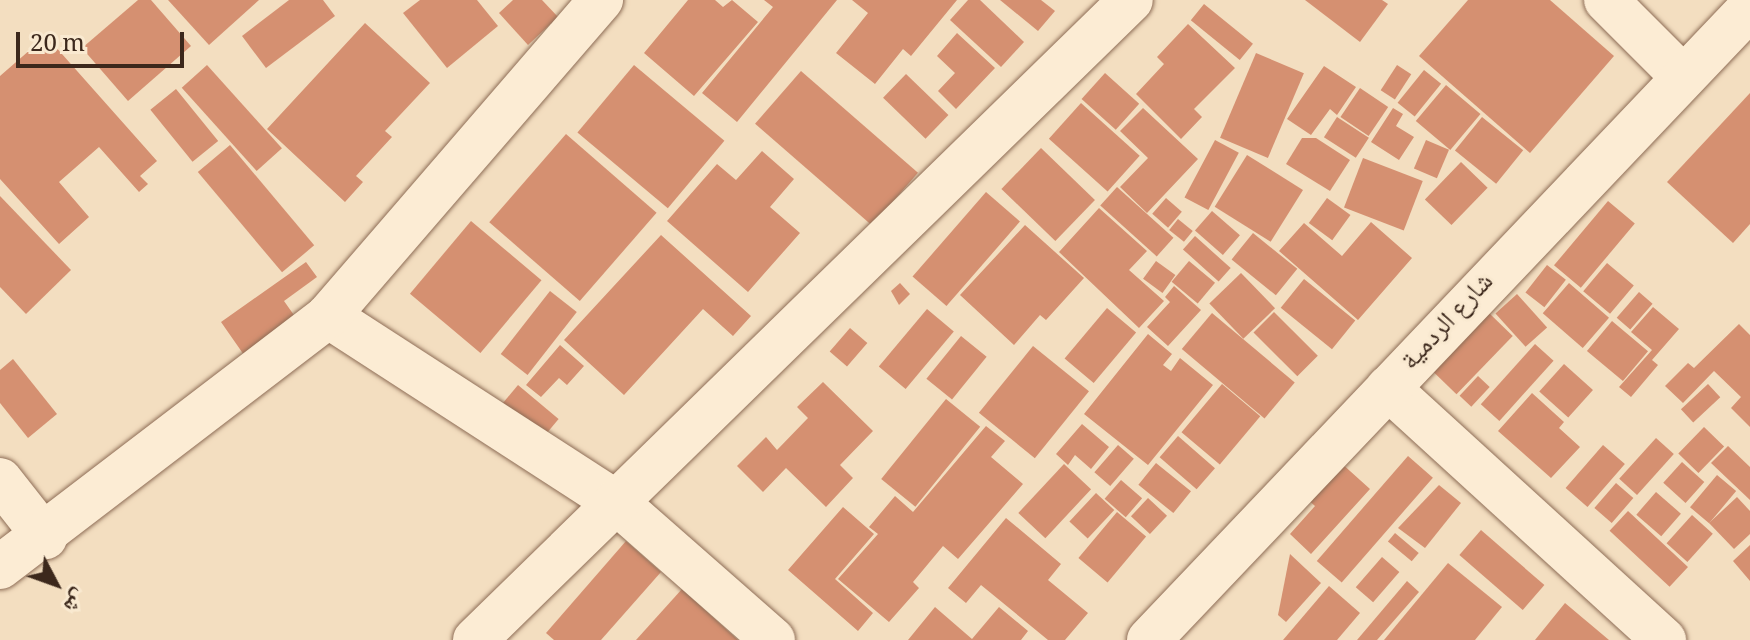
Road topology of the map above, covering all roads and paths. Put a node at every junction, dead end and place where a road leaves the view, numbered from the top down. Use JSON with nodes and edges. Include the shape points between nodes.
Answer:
{"nodes":[{"id":1,"x":601,"y":0,"type":"edge"},
{"id":2,"x":1131,"y":0,"type":"edge"},
{"id":3,"x":1606,"y":0,"type":"edge"},
{"id":4,"x":1750,"y":8,"type":"edge"},
{"id":5,"x":1682,"y":76,"type":"junction"},
{"id":6,"x":328,"y":316,"type":"junction"},
{"id":7,"x":1388,"y":388,"type":"junction"},
{"id":8,"x":0,"y":480,"type":"edge"},
{"id":9,"x":616,"y":502,"type":"junction"},
{"id":10,"x":45,"y":537,"type":"junction"},
{"id":11,"x":0,"y":567,"type":"edge"},
{"id":12,"x":475,"y":640,"type":"edge"},
{"id":13,"x":773,"y":640,"type":"edge"},
{"id":14,"x":1149,"y":640,"type":"edge"},
{"id":15,"x":1664,"y":640,"type":"edge"}],
"edges":[{"from":1,"to":6,"type":"street"},
{"from":2,"to":9,"type":"street"},
{"from":3,"to":5,"type":"street"},
{"from":4,"to":5,"type":"street","name":"شارع الردمية"},
{"from":5,"to":7,"type":"street","name":"شارع الردمية"},
{"from":6,"to":9,"type":"street"},
{"from":6,"to":10,"type":"street"},
{"from":7,"to":14,"type":"street","name":"شارع الردمية"},
{"from":7,"to":15,"type":"street"},
{"from":8,"to":10,"type":"street"},
{"from":9,"to":12,"type":"street"},
{"from":9,"to":13,"type":"street"},
{"from":10,"to":11,"type":"street"}]}
